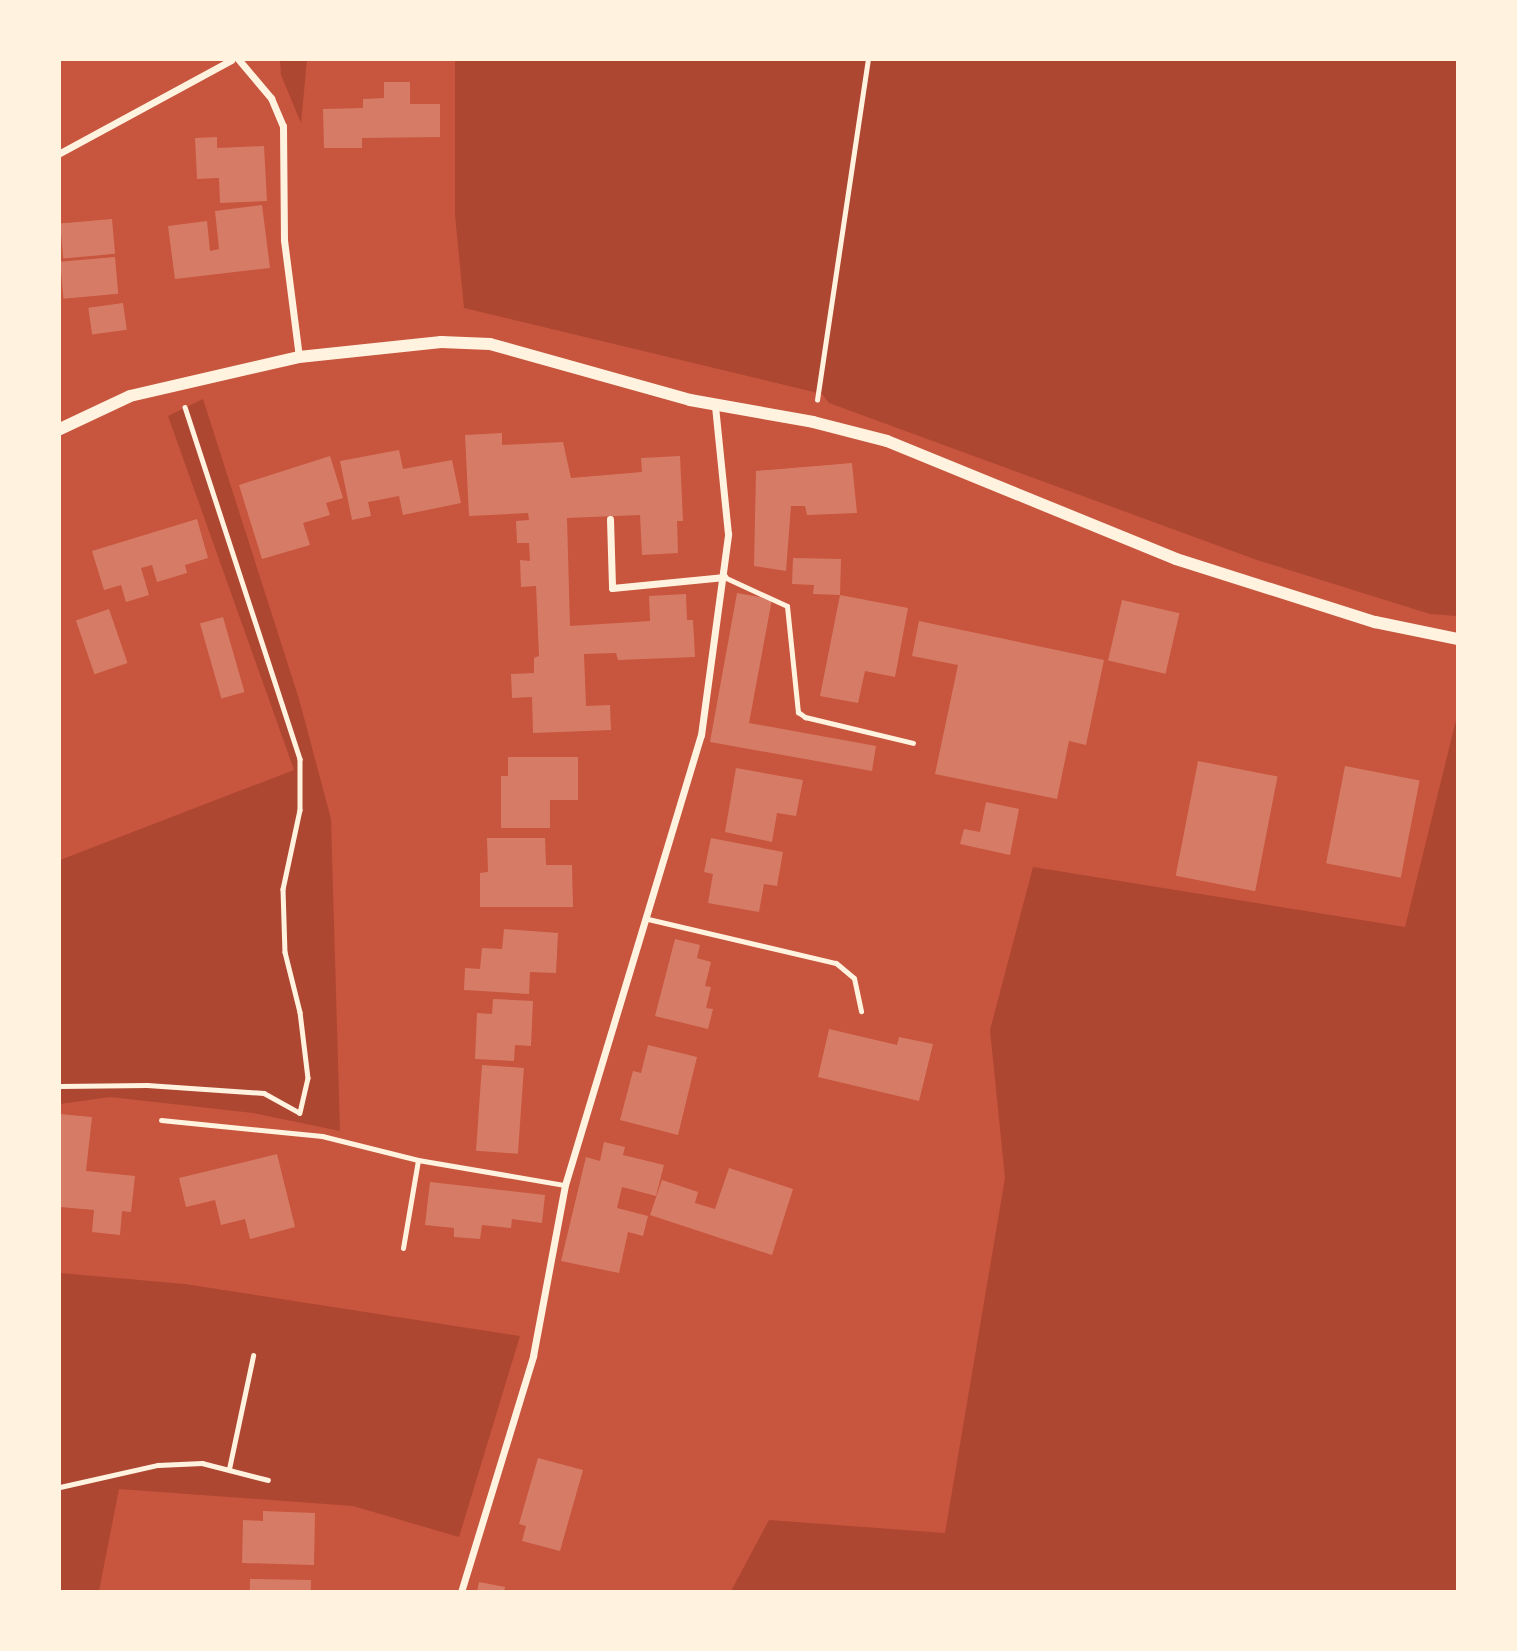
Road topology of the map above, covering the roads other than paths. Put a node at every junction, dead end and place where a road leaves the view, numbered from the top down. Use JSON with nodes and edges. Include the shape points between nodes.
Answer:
{"nodes":[{"id":1,"x":231,"y":60,"type":"edge"},
{"id":2,"x":239,"y":60,"type":"edge"},
{"id":3,"x":60,"y":153,"type":"edge"},
{"id":4,"x":299,"y":357,"type":"junction"},
{"id":5,"x":715,"y":405,"type":"junction"},
{"id":6,"x":60,"y":429,"type":"edge"},
{"id":7,"x":610,"y":519,"type":"dead end"},
{"id":8,"x":724,"y":577,"type":"junction"},
{"id":9,"x":1458,"y":639,"type":"edge"},
{"id":10,"x":913,"y":743,"type":"dead end"},
{"id":11,"x":648,"y":919,"type":"junction"},
{"id":12,"x":861,"y":1011,"type":"dead end"},
{"id":13,"x":161,"y":1120,"type":"dead end"},
{"id":14,"x":418,"y":1160,"type":"junction"},
{"id":15,"x":565,"y":1185,"type":"junction"},
{"id":16,"x":403,"y":1248,"type":"dead end"},
{"id":17,"x":461,"y":1591,"type":"edge"}],
"edges":[{"from":1,"to":3,"type":"street"},
{"from":2,"to":4,"type":"street","via":[[271,98],[284,126],[284,240]]},
{"from":4,"to":5,"type":"street","via":[[441,342],[490,344]]},
{"from":4,"to":6,"type":"street","via":[[111,402]]},
{"from":5,"to":8,"type":"street","via":[[726,474]]},
{"from":5,"to":9,"type":"street","via":[[887,441],[1176,559],[1376,622]]},
{"from":7,"to":8,"type":"street","via":[[612,588]]},
{"from":8,"to":10,"type":"lane","via":[[787,606],[799,712]]},
{"from":8,"to":11,"type":"street","via":[[701,735]]},
{"from":11,"to":12,"type":"lane","via":[[836,963],[854,978]]},
{"from":11,"to":15,"type":"street"},
{"from":13,"to":14,"type":"lane","via":[[316,1135]]},
{"from":14,"to":15,"type":"lane"},
{"from":14,"to":16,"type":"lane"},
{"from":15,"to":17,"type":"street","via":[[533,1356]]}]}
